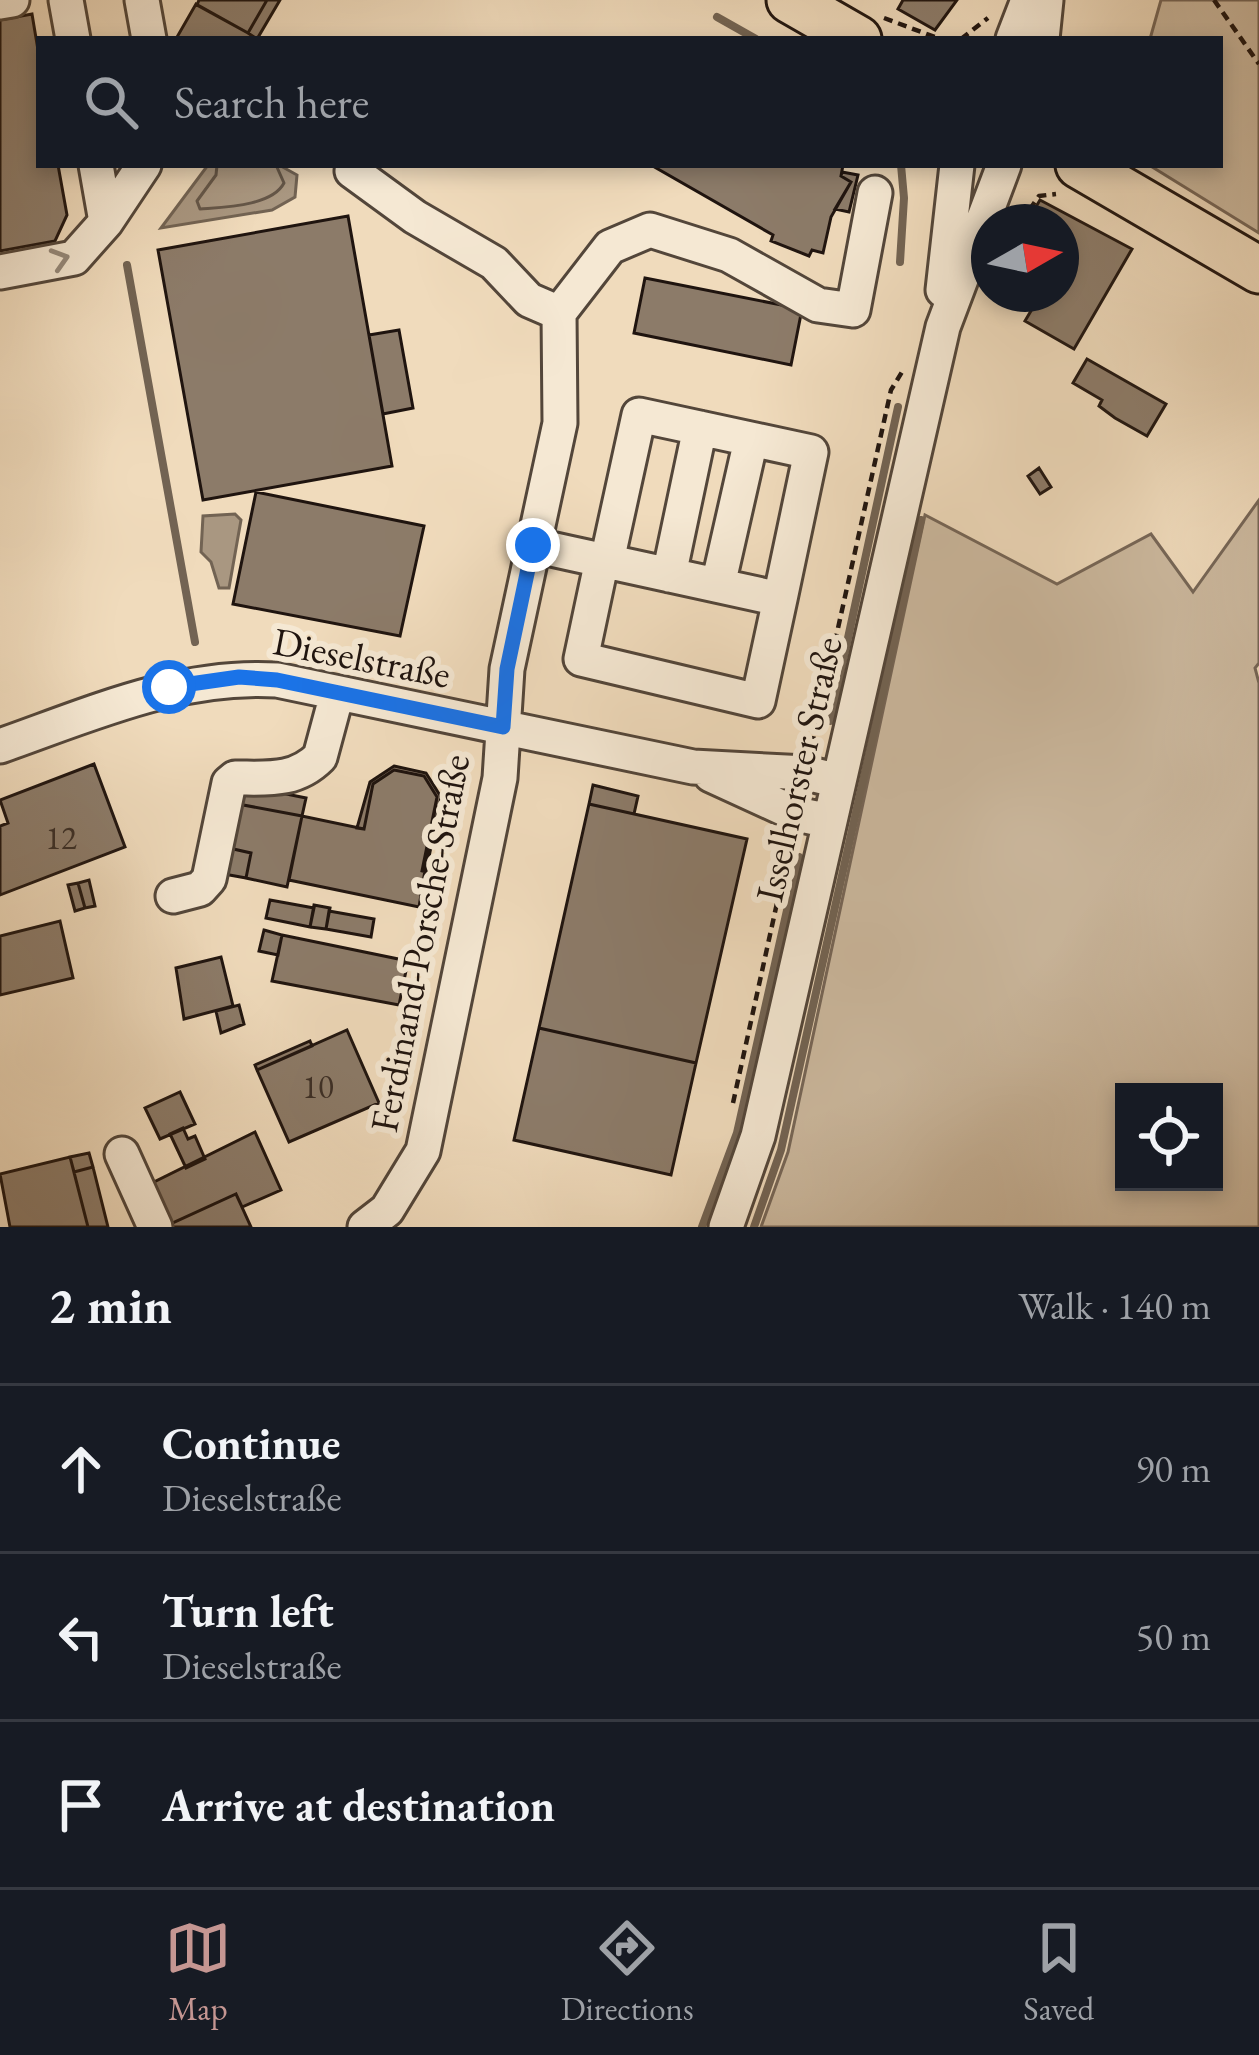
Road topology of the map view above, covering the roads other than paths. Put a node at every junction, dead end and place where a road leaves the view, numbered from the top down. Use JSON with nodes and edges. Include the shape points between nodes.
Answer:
{"nodes":[{"id":1,"x":12,"y":0,"type":"edge"},
{"id":2,"x":66,"y":0,"type":"edge"},
{"id":3,"x":142,"y":0,"type":"edge"},
{"id":4,"x":790,"y":0,"type":"edge"},
{"id":5,"x":0,"y":2,"type":"edge"},
{"id":6,"x":1030,"y":8,"type":"edge"},
{"id":7,"x":867,"y":27,"type":"edge"},
{"id":8,"x":72,"y":36,"type":"edge"},
{"id":9,"x":148,"y":36,"type":"edge"},
{"id":10,"x":1015,"y":36,"type":"edge"},
{"id":11,"x":96,"y":168,"type":"edge"},
{"id":12,"x":142,"y":168,"type":"edge"},
{"id":13,"x":957,"y":168,"type":"edge"},
{"id":14,"x":1003,"y":168,"type":"edge"},
{"id":15,"x":352,"y":171,"type":"dead end"},
{"id":16,"x":1073,"y":182,"type":"edge"},
{"id":17,"x":875,"y":193,"type":"dead end"},
{"id":18,"x":106,"y":222,"type":"junction"},
{"id":19,"x":1259,"y":270,"type":"edge"},
{"id":20,"x":0,"y":272,"type":"edge"},
{"id":21,"x":559,"y":313,"type":"junction"},
{"id":22,"x":943,"y":327,"type":"junction"},
{"id":23,"x":700,"y":428,"type":"junction"},
{"id":24,"x":752,"y":440,"type":"junction"},
{"id":25,"x":533,"y":545,"type":"junction"},
{"id":26,"x":605,"y":561,"type":"junction"},
{"id":27,"x":669,"y":574,"type":"junction"},
{"id":28,"x":718,"y":585,"type":"junction"},
{"id":29,"x":780,"y":598,"type":"junction"},
{"id":30,"x":338,"y":694,"type":"junction"},
{"id":31,"x":503,"y":727,"type":"junction"},
{"id":32,"x":0,"y":746,"type":"edge"},
{"id":33,"x":693,"y":767,"type":"junction"},
{"id":34,"x":839,"y":781,"type":"junction"},
{"id":35,"x":830,"y":821,"type":"junction"},
{"id":36,"x":173,"y":896,"type":"dead end"},
{"id":37,"x":122,"y":1154,"type":"dead end"},
{"id":38,"x":155,"y":1227,"type":"edge"},
{"id":39,"x":365,"y":1227,"type":"edge"},
{"id":40,"x":726,"y":1227,"type":"edge"}],
"edges":[{"from":1,"to":5,"type":"street"},
{"from":2,"to":8,"type":"street"},
{"from":3,"to":9,"type":"street"},
{"from":4,"to":7,"type":"main road"},
{"from":6,"to":10,"type":"street"},
{"from":11,"to":18,"type":"street"},
{"from":12,"to":18,"type":"street"},
{"from":13,"to":22,"type":"street","name":"Isselhorster Straße"},
{"from":14,"to":22,"type":"street","name":"Isselhorster Straße"},
{"from":15,"to":21,"type":"street","via":[[494,263],[529,300]]},
{"from":16,"to":19,"type":"main road"},
{"from":17,"to":21,"type":"street","via":[[853,310],[818,305],[728,255],[650,230],[610,247]]},
{"from":20,"to":18,"type":"street","one_way":true,"via":[[74,258]]},
{"from":21,"to":25,"type":"street","name":"Dieselstraße","via":[[560,423]]},
{"from":22,"to":34,"type":"street","name":"Isselhorster Straße"},
{"from":23,"to":24,"type":"street"},
{"from":23,"to":26,"type":"street","via":[[639,415]]},
{"from":23,"to":27,"type":"street"},
{"from":24,"to":28,"type":"street"},
{"from":24,"to":29,"type":"street","via":[[811,452]]},
{"from":25,"to":26,"type":"street"},
{"from":25,"to":31,"type":"street","name":"Dieselstraße"},
{"from":26,"to":27,"type":"street"},
{"from":26,"to":29,"type":"street","via":[[581,659],[758,701]]},
{"from":27,"to":28,"type":"street"},
{"from":28,"to":29,"type":"street"},
{"from":30,"to":31,"type":"street","name":"Dieselstraße"},
{"from":30,"to":32,"type":"street","name":"Dieselstraße","via":[[239,677],[169,687]]},
{"from":30,"to":36,"type":"street","via":[[312,765],[285,778],[229,783],[208,879]]},
{"from":31,"to":33,"type":"street","name":"Dieselstraße"},
{"from":31,"to":39,"type":"street","name":"Ferdinand-Porsche-Straße","via":[[500,778],[423,1151],[387,1210]]},
{"from":33,"to":34,"type":"street","name":"Dieselstraße"},
{"from":33,"to":35,"type":"street","name":"Dieselstraße"},
{"from":34,"to":35,"type":"street","name":"Isselhorster Straße"},
{"from":35,"to":40,"type":"street","name":"Isselhorster Straße","via":[[758,1136]]},
{"from":37,"to":38,"type":"street"}]}
